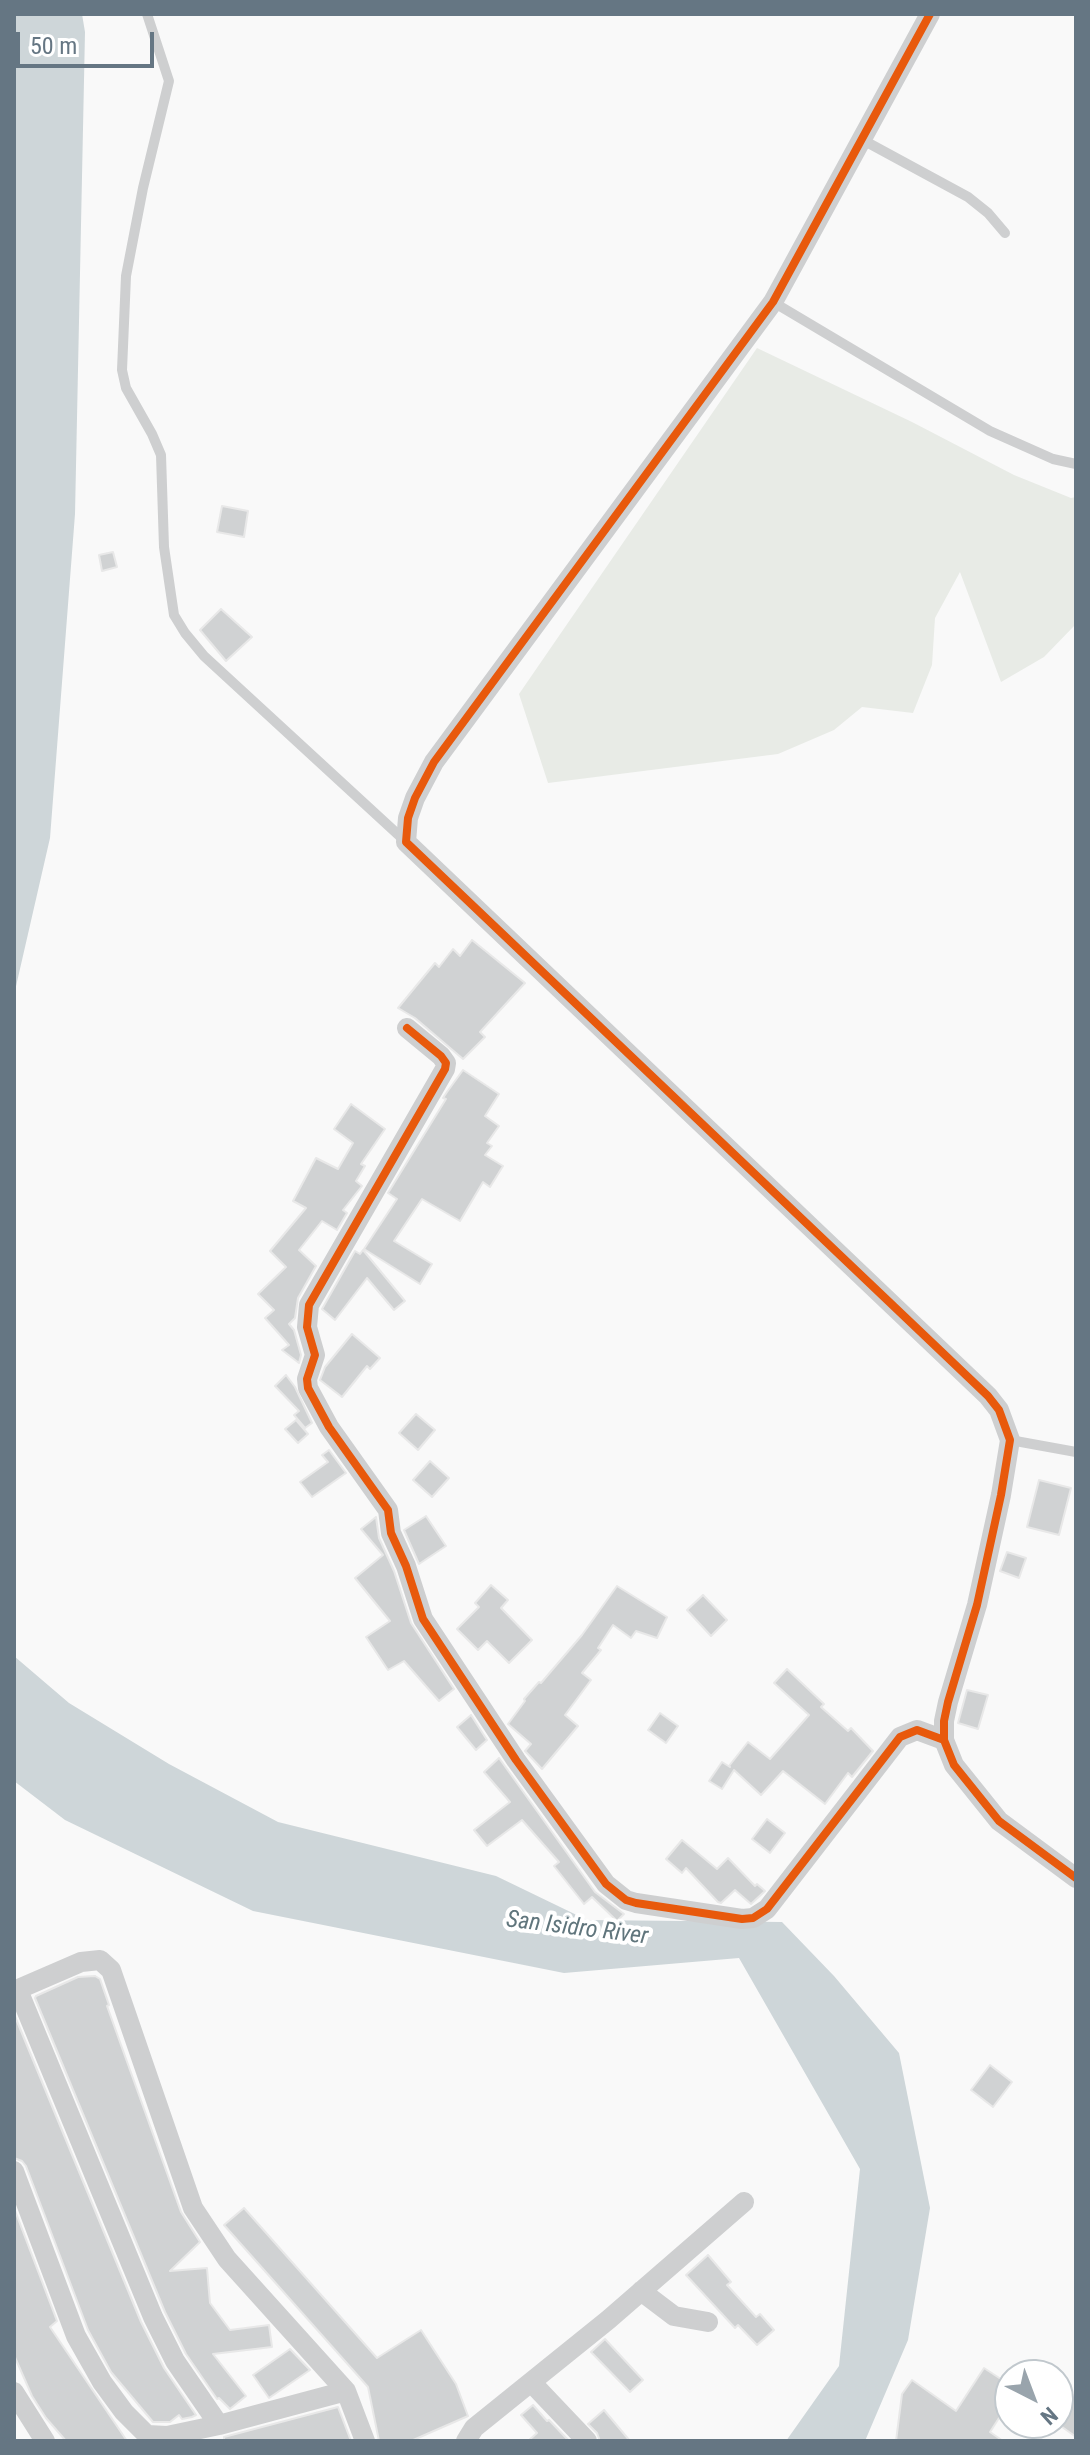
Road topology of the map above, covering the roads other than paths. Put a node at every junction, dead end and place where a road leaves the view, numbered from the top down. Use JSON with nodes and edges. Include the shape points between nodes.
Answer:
{"nodes":[{"id":1,"x":147,"y":14,"type":"edge"},
{"id":2,"x":930,"y":14,"type":"edge"},
{"id":3,"x":861,"y":139,"type":"junction"},
{"id":4,"x":1005,"y":233,"type":"dead end"},
{"id":5,"x":773,"y":302,"type":"junction"},
{"id":6,"x":1076,"y":464,"type":"edge"},
{"id":7,"x":406,"y":842,"type":"junction"},
{"id":8,"x":407,"y":1028,"type":"dead end"},
{"id":9,"x":1010,"y":1440,"type":"junction"},
{"id":10,"x":1076,"y":1452,"type":"edge"},
{"id":11,"x":944,"y":1740,"type":"junction"},
{"id":12,"x":1076,"y":1878,"type":"edge"},
{"id":13,"x":16,"y":1990,"type":"edge"},
{"id":14,"x":14,"y":2171,"type":"edge"},
{"id":15,"x":744,"y":2202,"type":"dead end"},
{"id":16,"x":641,"y":2291,"type":"junction"},
{"id":17,"x":708,"y":2322,"type":"dead end"},
{"id":18,"x":531,"y":2382,"type":"junction"},
{"id":19,"x":346,"y":2391,"type":"junction"},
{"id":20,"x":14,"y":2392,"type":"edge"},
{"id":21,"x":219,"y":2425,"type":"junction"},
{"id":22,"x":43,"y":2441,"type":"edge"},
{"id":23,"x":365,"y":2441,"type":"edge"},
{"id":24,"x":466,"y":2441,"type":"edge"},
{"id":25,"x":587,"y":2441,"type":"edge"}],
"edges":[{"from":1,"to":7,"type":"lane","via":[[169,81],[126,276],[122,370],[161,455],[164,547],[174,615],[204,656]]},
{"from":2,"to":3,"type":"street"},
{"from":3,"to":4,"type":"lane","via":[[968,197]]},
{"from":3,"to":5,"type":"street"},
{"from":5,"to":6,"type":"lane","via":[[990,431]]},
{"from":5,"to":7,"type":"street","via":[[434,762],[415,798]]},
{"from":7,"to":9,"type":"street","via":[[988,1396]]},
{"from":8,"to":11,"type":"street","via":[[441,1056],[445,1069],[309,1305],[307,1327],[315,1355],[308,1388],[388,1510],[391,1533],[423,1619],[606,1884],[636,1903],[753,1918],[767,1909],[900,1737],[917,1730]]},
{"from":9,"to":10,"type":"lane"},
{"from":9,"to":11,"type":"street","via":[[977,1605],[948,1702]]},
{"from":11,"to":12,"type":"street","via":[[954,1765],[999,1821]]},
{"from":13,"to":19,"type":"street","via":[[81,1962],[100,1960],[111,1970],[193,2208],[227,2259]]},
{"from":13,"to":21,"type":"street","via":[[153,2317],[175,2361]]},
{"from":14,"to":21,"type":"street","via":[[76,2336],[124,2412],[147,2435]]},
{"from":15,"to":16,"type":"street"},
{"from":16,"to":17,"type":"street","via":[[674,2316]]},
{"from":16,"to":18,"type":"street"},
{"from":18,"to":24,"type":"street","via":[[474,2428]]},
{"from":18,"to":25,"type":"street"},
{"from":19,"to":21,"type":"street"},
{"from":19,"to":23,"type":"street"},
{"from":20,"to":22,"type":"street"}]}
